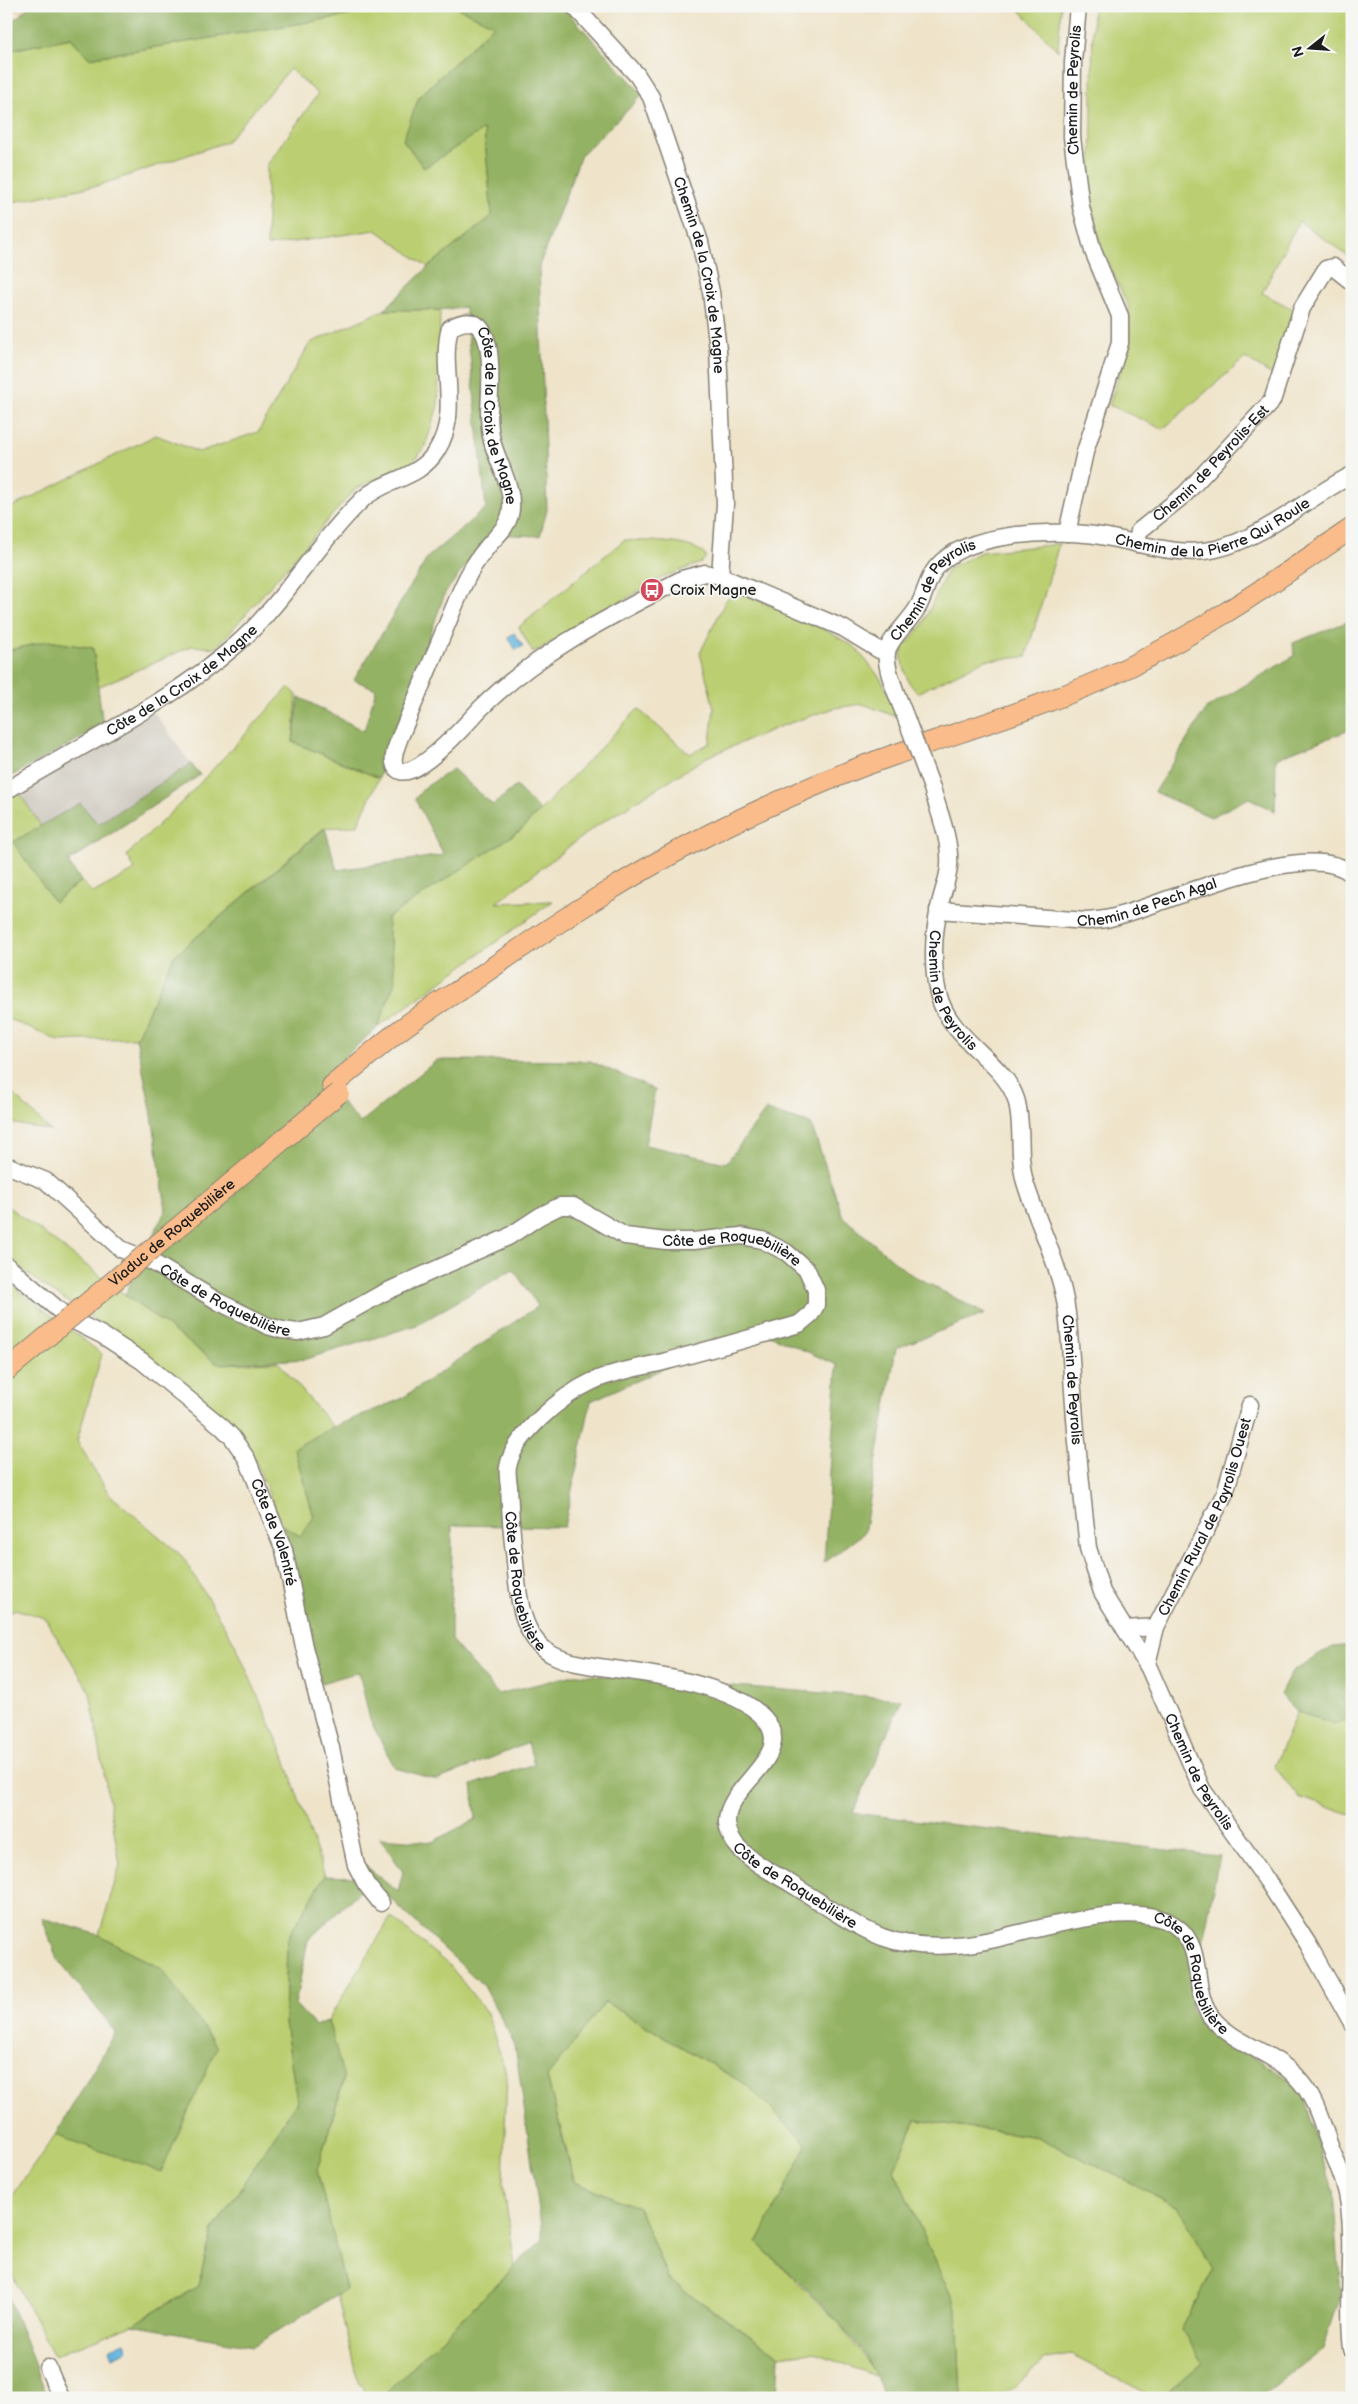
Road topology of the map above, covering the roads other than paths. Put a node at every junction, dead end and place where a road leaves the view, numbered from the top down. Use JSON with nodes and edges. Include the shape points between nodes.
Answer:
{"nodes":[{"id":1,"x":574,"y":6,"type":"edge"},
{"id":2,"x":1078,"y":6,"type":"edge"},
{"id":3,"x":1352,"y":282,"type":"edge"},
{"id":4,"x":1352,"y":475,"type":"edge"},
{"id":5,"x":1352,"y":528,"type":"edge"},
{"id":6,"x":1067,"y":533,"type":"junction"},
{"id":7,"x":1137,"y":544,"type":"junction"},
{"id":8,"x":720,"y":576,"type":"junction"},
{"id":9,"x":887,"y":652,"type":"junction"},
{"id":10,"x":6,"y":791,"type":"edge"},
{"id":11,"x":1352,"y":874,"type":"edge"},
{"id":12,"x":938,"y":910,"type":"junction"},
{"id":13,"x":335,"y":1089,"type":"junction"},
{"id":14,"x":6,"y":1165,"type":"edge"},
{"id":15,"x":6,"y":1265,"type":"edge"},
{"id":16,"x":6,"y":1358,"type":"edge"},
{"id":17,"x":6,"y":1372,"type":"edge"},
{"id":18,"x":1250,"y":1405,"type":"dead end"},
{"id":19,"x":1156,"y":1627,"type":"junction"},
{"id":20,"x":1124,"y":1629,"type":"junction"},
{"id":21,"x":1147,"y":1664,"type":"junction"},
{"id":22,"x":381,"y":1903,"type":"dead end"},
{"id":23,"x":1352,"y":2023,"type":"edge"},
{"id":24,"x":1352,"y":2349,"type":"edge"},
{"id":25,"x":48,"y":2368,"type":"dead end"},
{"id":26,"x":61,"y":2398,"type":"edge"}],
"edges":[{"from":1,"to":8,"type":"street","name":"Chemin de la Croix de Magne","via":[[637,75],[650,98],[705,260],[718,350],[725,504]]},
{"from":2,"to":6,"type":"street","name":"Chemin de Peyrolis","via":[[1072,137],[1081,206],[1093,251],[1120,316],[1120,343],[1085,452]]},
{"from":3,"to":7,"type":"street","name":"Chemin de Peyrolis-Est","via":[[1333,267],[1326,269],[1302,308],[1272,402],[1185,494],[1139,531]]},
{"from":4,"to":7,"type":"street","name":"Chemin de la Pierre Qui Roule","via":[[1253,534],[1217,549],[1185,553]]},
{"from":5,"to":13,"type":"main road","via":[[1211,624],[1098,682],[888,757],[744,817],[672,853],[529,941]]},
{"from":6,"to":7,"type":"street","name":"Chemin de la Pierre Qui Roule"},
{"from":6,"to":9,"type":"street","name":"Chemin de Peyrolis","via":[[998,538],[956,549],[935,568],[914,615]]},
{"from":8,"to":9,"type":"street","name":"Côte de la Croix de Magne","via":[[843,628]]},
{"from":8,"to":10,"type":"street","name":"Côte de la Croix de Magne","via":[[705,574],[682,579],[555,648],[496,693],[425,763],[410,772],[396,769],[393,760],[400,737],[470,570],[504,529],[510,514],[511,498],[492,441],[490,349],[482,329],[472,323],[458,323],[450,328],[445,344],[450,391],[447,422],[438,449],[426,464],[364,498],[254,628],[209,667],[163,699]]},
{"from":9,"to":12,"type":"street","name":"Chemin de Peyrolis","bridge":true,"via":[[888,669],[932,788],[947,839],[950,868]]},
{"from":11,"to":12,"type":"street","name":"Chemin de Pech Agal","via":[[1326,863],[1273,867],[1210,884],[1111,918],[1087,921]]},
{"from":12,"to":20,"type":"street","name":"Chemin de Peyrolis","via":[[934,964],[938,994],[958,1031],[1000,1074],[1015,1096],[1025,1182],[1066,1301],[1088,1548],[1102,1592]]},
{"from":13,"to":16,"type":"main road","name":"Viaduc de Roquebilière"},
{"from":13,"to":17,"type":"main road","name":"Viaduc de Roquebilière","bridge":true},
{"from":14,"to":24,"type":"street","name":"Côte de Roquebilière","via":[[46,1181],[121,1249],[152,1262],[219,1302],[268,1326],[298,1332],[324,1326],[381,1294],[508,1237],[560,1206],[573,1206],[625,1236],[666,1242],[741,1236],[762,1240],[786,1252],[806,1270],[816,1290],[816,1305],[799,1324],[612,1373],[588,1383],[559,1402],[518,1443],[508,1467],[510,1523],[521,1608],[528,1629],[550,1653],[566,1659],[713,1690],[760,1714],[771,1727],[773,1744],[766,1761],[732,1802],[727,1820],[733,1842],[758,1863],[857,1925],[886,1938],[914,1945],[942,1946],[1123,1915],[1154,1916],[1181,1930],[1192,1947],[1199,1990],[1214,2021],[1280,2061],[1299,2079],[1319,2112],[1348,2194]]},
{"from":15,"to":22,"type":"street","name":"Côte de Valentré","via":[[68,1318],[142,1361],[222,1427],[247,1459],[284,1550],[356,1865]]},
{"from":18,"to":19,"type":"street","name":"Chemin Rural de Payrolis Ouest","via":[[1225,1493]]},
{"from":19,"to":20,"type":"street","name":"Chemin Rural de Payrolis Ouest"},
{"from":19,"to":21,"type":"street","name":"Chemin Rural de Payrolis Ouest"},
{"from":20,"to":21,"type":"street","name":"Chemin de Peyrolis"},
{"from":21,"to":23,"type":"street","name":"Chemin de Peyrolis","via":[[1202,1788],[1308,1944]]},
{"from":25,"to":26,"type":"street"}]}
